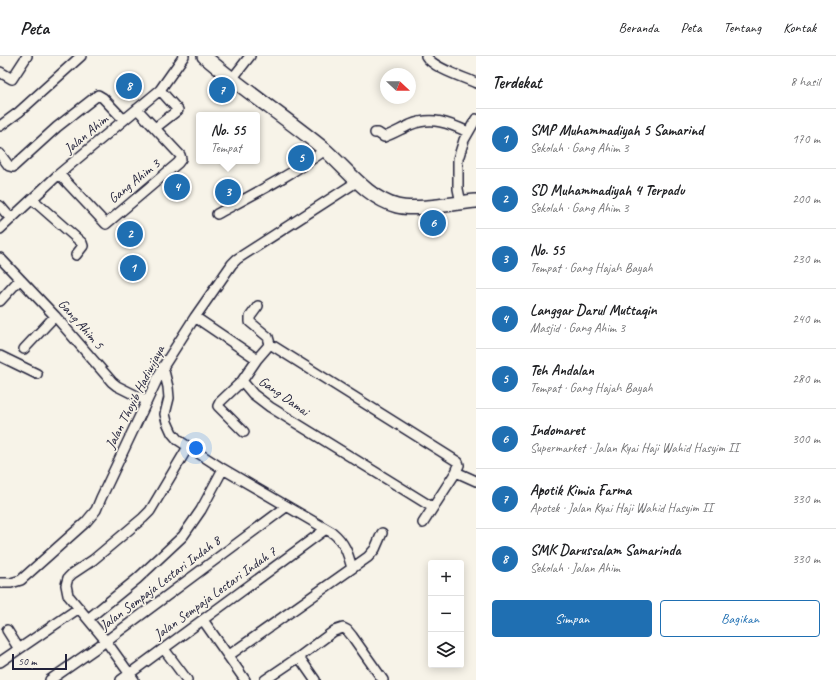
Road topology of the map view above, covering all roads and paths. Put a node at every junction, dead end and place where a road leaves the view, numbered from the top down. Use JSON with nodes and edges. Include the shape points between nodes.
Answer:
{"nodes":[{"id":1,"x":27,"y":56,"type":"edge"},
{"id":2,"x":81,"y":56,"type":"edge"},
{"id":3,"x":184,"y":56,"type":"edge"},
{"id":4,"x":204,"y":56,"type":"edge"},
{"id":5,"x":250,"y":56,"type":"edge"},
{"id":6,"x":426,"y":56,"type":"edge"},
{"id":7,"x":0,"y":72,"type":"edge"},
{"id":8,"x":232,"y":79,"type":"junction"},
{"id":9,"x":476,"y":83,"type":"edge"},
{"id":10,"x":160,"y":90,"type":"junction"},
{"id":11,"x":137,"y":109,"type":"junction"},
{"id":12,"x":476,"y":119,"type":"edge"},
{"id":13,"x":124,"y":120,"type":"junction"},
{"id":14,"x":0,"y":126,"type":"edge"},
{"id":15,"x":155,"y":128,"type":"junction"},
{"id":16,"x":468,"y":132,"type":"junction"},
{"id":17,"x":375,"y":133,"type":"dead end"},
{"id":18,"x":325,"y":150,"type":"junction"},
{"id":19,"x":0,"y":154,"type":"edge"},
{"id":20,"x":59,"y":174,"type":"junction"},
{"id":21,"x":358,"y":182,"type":"junction"},
{"id":22,"x":32,"y":199,"type":"junction"},
{"id":23,"x":476,"y":201,"type":"edge"},
{"id":24,"x":461,"y":203,"type":"junction"},
{"id":25,"x":0,"y":206,"type":"edge"},
{"id":26,"x":217,"y":214,"type":"dead end"},
{"id":27,"x":11,"y":219,"type":"junction"},
{"id":28,"x":0,"y":229,"type":"edge"},
{"id":29,"x":76,"y":255,"type":"dead end"},
{"id":30,"x":0,"y":258,"type":"edge"},
{"id":31,"x":20,"y":279,"type":"junction"},
{"id":32,"x":0,"y":301,"type":"edge"},
{"id":33,"x":258,"y":306,"type":"dead end"},
{"id":34,"x":55,"y":316,"type":"junction"},
{"id":35,"x":195,"y":317,"type":"junction"},
{"id":36,"x":270,"y":344,"type":"junction"},
{"id":37,"x":24,"y":349,"type":"dead end"},
{"id":38,"x":0,"y":356,"type":"edge"},
{"id":39,"x":257,"y":359,"type":"junction"},
{"id":40,"x":163,"y":367,"type":"junction"},
{"id":41,"x":37,"y":374,"type":"dead end"},
{"id":42,"x":242,"y":381,"type":"junction"},
{"id":43,"x":147,"y":401,"type":"junction"},
{"id":44,"x":244,"y":432,"type":"dead end"},
{"id":45,"x":188,"y":447,"type":"junction"},
{"id":46,"x":223,"y":469,"type":"junction"},
{"id":47,"x":456,"y":472,"type":"junction"},
{"id":48,"x":476,"y":482,"type":"edge"},
{"id":49,"x":286,"y":507,"type":"junction"},
{"id":50,"x":432,"y":507,"type":"junction"},
{"id":51,"x":423,"y":522,"type":"dead end"},
{"id":52,"x":326,"y":529,"type":"junction"},
{"id":53,"x":382,"y":533,"type":"dead end"},
{"id":54,"x":352,"y":568,"type":"junction"},
{"id":55,"x":0,"y":582,"type":"edge"},
{"id":56,"x":78,"y":608,"type":"junction"},
{"id":57,"x":88,"y":619,"type":"junction"},
{"id":58,"x":203,"y":620,"type":"junction"},
{"id":59,"x":7,"y":630,"type":"dead end"},
{"id":60,"x":106,"y":641,"type":"junction"},
{"id":61,"x":19,"y":649,"type":"junction"},
{"id":62,"x":164,"y":649,"type":"junction"},
{"id":63,"x":228,"y":656,"type":"junction"},
{"id":64,"x":299,"y":657,"type":"junction"},
{"id":65,"x":0,"y":662,"type":"edge"},
{"id":66,"x":132,"y":677,"type":"edge"},
{"id":67,"x":50,"y":680,"type":"edge"},
{"id":68,"x":121,"y":680,"type":"edge"},
{"id":69,"x":187,"y":680,"type":"edge"},
{"id":70,"x":245,"y":680,"type":"edge"},
{"id":71,"x":265,"y":680,"type":"edge"},
{"id":72,"x":315,"y":680,"type":"edge"},
{"id":73,"x":383,"y":680,"type":"edge"}],
"edges":[{"from":1,"to":7,"type":"street","via":[[12,78]]},
{"from":2,"to":14,"type":"street"},
{"from":3,"to":10,"type":"street","name":"Jalan Ahim"},
{"from":4,"to":8,"type":"street"},
{"from":5,"to":8,"type":"street"},
{"from":6,"to":9,"type":"street","via":[[431,63]]},
{"from":8,"to":18,"type":"street"},
{"from":10,"to":11,"type":"street","name":"Jalan Ahim"},
{"from":10,"to":15,"type":"street","via":[[178,110]]},
{"from":11,"to":13,"type":"street","name":"Jalan Ahim"},
{"from":11,"to":15,"type":"street","name":"Gang Ahim 3"},
{"from":12,"to":16,"type":"street"},
{"from":13,"to":19,"type":"street","via":[[98,95],[57,127],[13,167],[8,166]]},
{"from":13,"to":20,"type":"street","name":"Jalan Ahim"},
{"from":15,"to":20,"type":"street","name":"Gang Ahim 3","via":[[181,159],[106,224]]},
{"from":16,"to":17,"type":"street","via":[[444,122],[423,121],[384,137]]},
{"from":16,"to":24,"type":"street","via":[[459,151],[457,166]]},
{"from":18,"to":21,"type":"street"},
{"from":18,"to":26,"type":"street","via":[[305,165]]},
{"from":20,"to":22,"type":"street","name":"Jalan Ahim"},
{"from":21,"to":24,"type":"street","via":[[376,197],[398,206]]},
{"from":21,"to":35,"type":"street","name":"Jalan Thoyib Hadiwijaya","via":[[237,259]]},
{"from":22,"to":27,"type":"street","name":"Jalan Ahim"},
{"from":22,"to":29,"type":"street","via":[[82,243],[83,246]]},
{"from":23,"to":24,"type":"street"},
{"from":25,"to":27,"type":"street"},
{"from":27,"to":28,"type":"street","name":"Jalan Ahim"},
{"from":30,"to":31,"type":"street","name":"Gang Ahim 5"},
{"from":31,"to":32,"type":"street"},
{"from":31,"to":34,"type":"street","name":"Gang Ahim 5"},
{"from":33,"to":36,"type":"street","via":[[250,317],[250,322],[268,337]]},
{"from":34,"to":37,"type":"street"},
{"from":34,"to":43,"type":"street","name":"Gang Ahim 5","via":[[112,382]]},
{"from":35,"to":39,"type":"street"},
{"from":35,"to":40,"type":"street","name":"Jalan Thoyib Hadiwijaya"},
{"from":36,"to":39,"type":"street","name":"Gang Damai"},
{"from":36,"to":47,"type":"street","via":[[458,462]]},
{"from":38,"to":41,"type":"street"},
{"from":39,"to":42,"type":"street","name":"Gang Damai"},
{"from":40,"to":43,"type":"street","name":"Jalan Thoyib Hadiwijaya"},
{"from":40,"to":45,"type":"street","via":[[169,398],[165,414],[167,422],[172,433]]},
{"from":42,"to":44,"type":"street","via":[[218,406]]},
{"from":42,"to":50,"type":"street","name":"Gang Damai","via":[[253,394],[270,407]]},
{"from":43,"to":55,"type":"street","name":"Jalan Thoyib Hadiwijaya","via":[[92,515],[22,580]]},
{"from":45,"to":46,"type":"street"},
{"from":45,"to":56,"type":"street","via":[[150,511],[68,578],[66,590]]},
{"from":46,"to":49,"type":"street"},
{"from":46,"to":57,"type":"street","via":[[184,536]]},
{"from":47,"to":48,"type":"street"},
{"from":47,"to":50,"type":"street"},
{"from":49,"to":52,"type":"street"},
{"from":49,"to":60,"type":"street","name":"Jalan Sempaja Lestari Indah 8"},
{"from":50,"to":51,"type":"street"},
{"from":52,"to":54,"type":"street","via":[[342,542]]},
{"from":52,"to":58,"type":"street","name":"Jalan Sempaja Lestari Indah 7"},
{"from":53,"to":54,"type":"street","via":[[371,554]]},
{"from":54,"to":63,"type":"street"},
{"from":56,"to":57,"type":"street"},
{"from":56,"to":61,"type":"street"},
{"from":57,"to":60,"type":"street"},
{"from":58,"to":62,"type":"street","name":"Jalan Sempaja Lestari Indah 7"},
{"from":58,"to":63,"type":"street"},
{"from":59,"to":61,"type":"street"},
{"from":60,"to":66,"type":"street"},
{"from":60,"to":67,"type":"street","name":"Jalan Sempaja Lestari Indah 8"},
{"from":61,"to":65,"type":"street"},
{"from":62,"to":66,"type":"street","name":"Jalan Sempaja Lestari Indah 7"},
{"from":62,"to":69,"type":"street"},
{"from":63,"to":70,"type":"street"},
{"from":64,"to":71,"type":"street"},
{"from":64,"to":72,"type":"street"},
{"from":64,"to":73,"type":"street","via":[[338,628],[344,628]]},
{"from":66,"to":68,"type":"street","name":"Jalan Sempaja Lestari Indah 7"}]}
